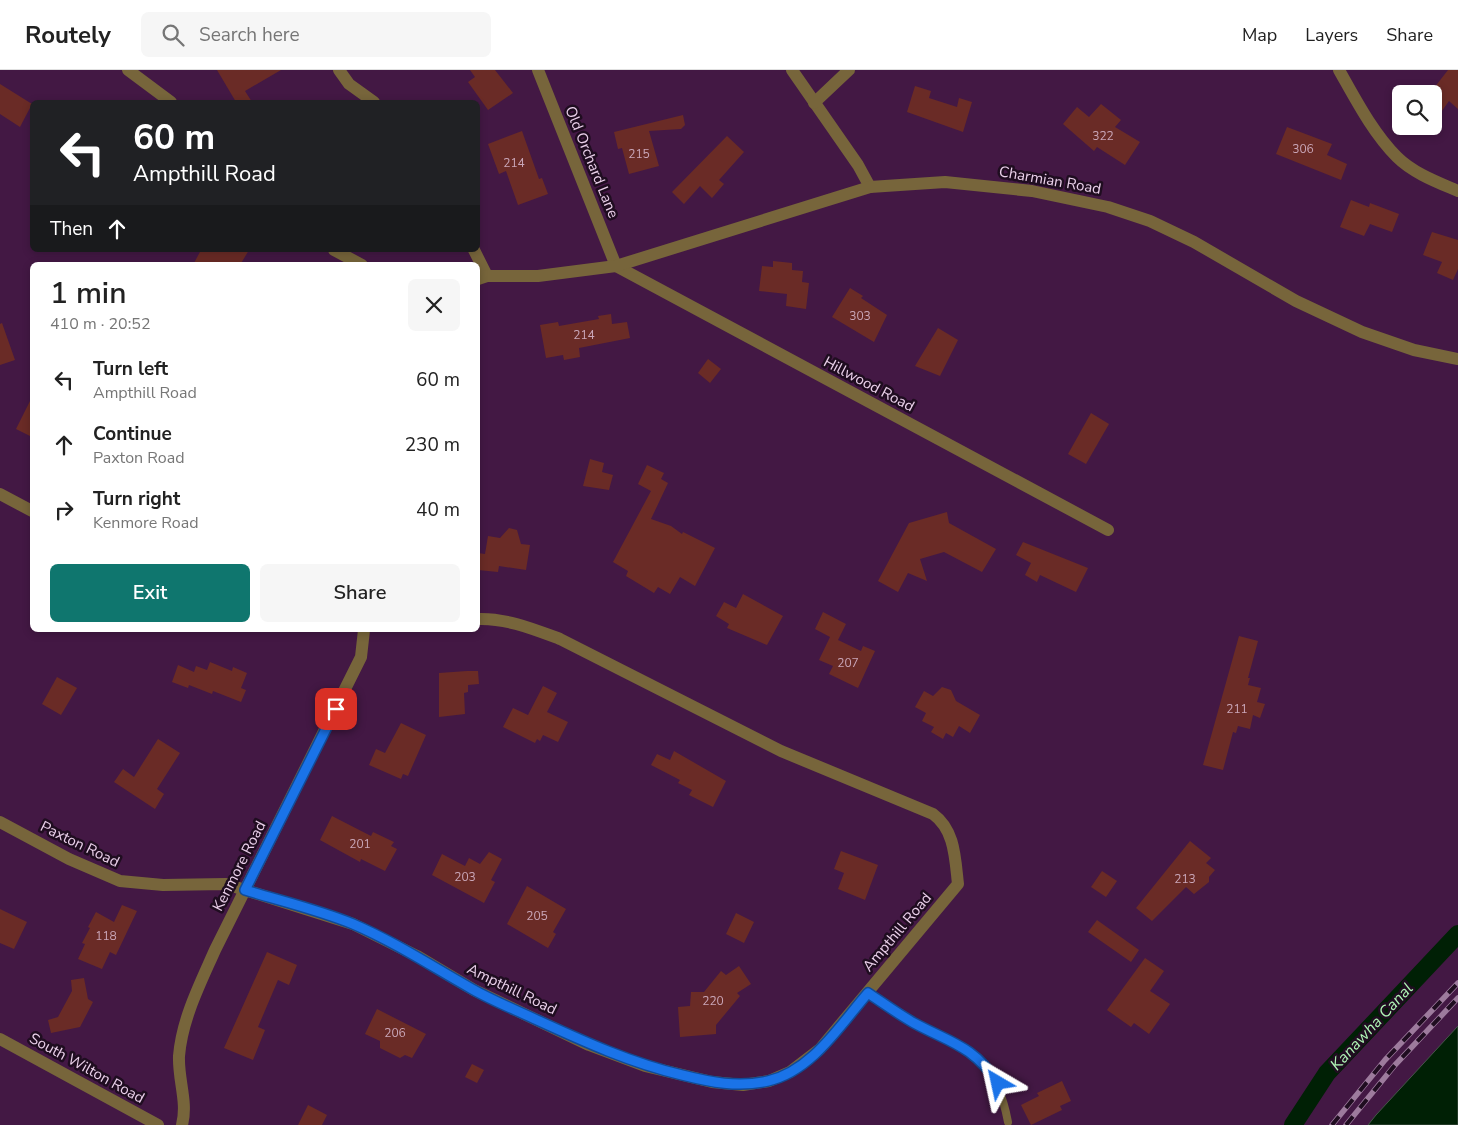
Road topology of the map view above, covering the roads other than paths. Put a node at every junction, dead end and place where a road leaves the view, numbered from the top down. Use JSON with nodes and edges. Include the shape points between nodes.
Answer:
{"nodes":[{"id":1,"x":128,"y":70,"type":"edge"},
{"id":2,"x":338,"y":70,"type":"edge"},
{"id":3,"x":538,"y":70,"type":"edge"},
{"id":4,"x":792,"y":70,"type":"edge"},
{"id":5,"x":849,"y":70,"type":"edge"},
{"id":6,"x":1339,"y":70,"type":"edge"},
{"id":7,"x":168,"y":100,"type":"edge"},
{"id":8,"x":371,"y":100,"type":"edge"},
{"id":9,"x":814,"y":103,"type":"junction"},
{"id":10,"x":870,"y":187,"type":"junction"},
{"id":11,"x":1458,"y":191,"type":"edge"},
{"id":12,"x":338,"y":252,"type":"edge"},
{"id":13,"x":356,"y":262,"type":"edge"},
{"id":14,"x":616,"y":266,"type":"junction"},
{"id":15,"x":482,"y":277,"type":"edge"},
{"id":16,"x":1458,"y":359,"type":"edge"},
{"id":17,"x":0,"y":494,"type":"edge"},
{"id":18,"x":30,"y":510,"type":"edge"},
{"id":19,"x":1108,"y":530,"type":"dead end"},
{"id":20,"x":480,"y":620,"type":"edge"},
{"id":21,"x":364,"y":632,"type":"edge"},
{"id":22,"x":0,"y":822,"type":"edge"},
{"id":23,"x":245,"y":890,"type":"junction"},
{"id":24,"x":353,"y":924,"type":"joint"},
{"id":25,"x":868,"y":993,"type":"junction"},
{"id":26,"x":0,"y":1039,"type":"edge"},
{"id":27,"x":1008,"y":1122,"type":"dead end"},
{"id":28,"x":158,"y":1125,"type":"edge"},
{"id":29,"x":182,"y":1125,"type":"edge"}],
"edges":[{"from":1,"to":7,"type":"street"},
{"from":2,"to":8,"type":"street"},
{"from":3,"to":14,"type":"street","name":"Old Orchard Lane"},
{"from":4,"to":9,"type":"street"},
{"from":5,"to":9,"type":"street"},
{"from":6,"to":11,"type":"street","via":[[1362,111],[1398,157],[1418,172]]},
{"from":9,"to":10,"type":"street"},
{"from":10,"to":14,"type":"street","name":"Charmian Road"},
{"from":10,"to":16,"type":"street","name":"Charmian Road","via":[[945,182],[996,186],[1032,190],[1108,207],[1150,221],[1194,242],[1296,301],[1362,332],[1414,350]]},
{"from":12,"to":13,"type":"street"},
{"from":14,"to":15,"type":"street","name":"Charmian Road","via":[[538,276]]},
{"from":14,"to":19,"type":"street","name":"Hillwood Road"},
{"from":17,"to":18,"type":"street"},
{"from":20,"to":25,"type":"street","name":"Ampthill Road","via":[[526,626],[560,639],[781,751],[933,814],[945,822],[954,850],[958,884]]},
{"from":21,"to":23,"type":"street","name":"Kenmore Road","via":[[361,657]]},
{"from":22,"to":23,"type":"street","name":"Paxton Road","via":[[69,859],[120,881],[163,885],[226,884]]},
{"from":23,"to":24,"type":"street","name":"Paxton Road"},
{"from":23,"to":29,"type":"street","name":"Kenmore Road","via":[[193,998],[182,1036],[179,1058],[186,1111]]},
{"from":24,"to":25,"type":"street","name":"Ampthill Road","via":[[417,956],[474,990],[589,1045],[645,1066],[712,1082],[743,1085],[769,1081],[790,1072],[820,1049]]},
{"from":25,"to":27,"type":"lane","via":[[915,1023],[972,1052],[998,1083]]},
{"from":26,"to":28,"type":"street","name":"South Wilton Road"}]}
